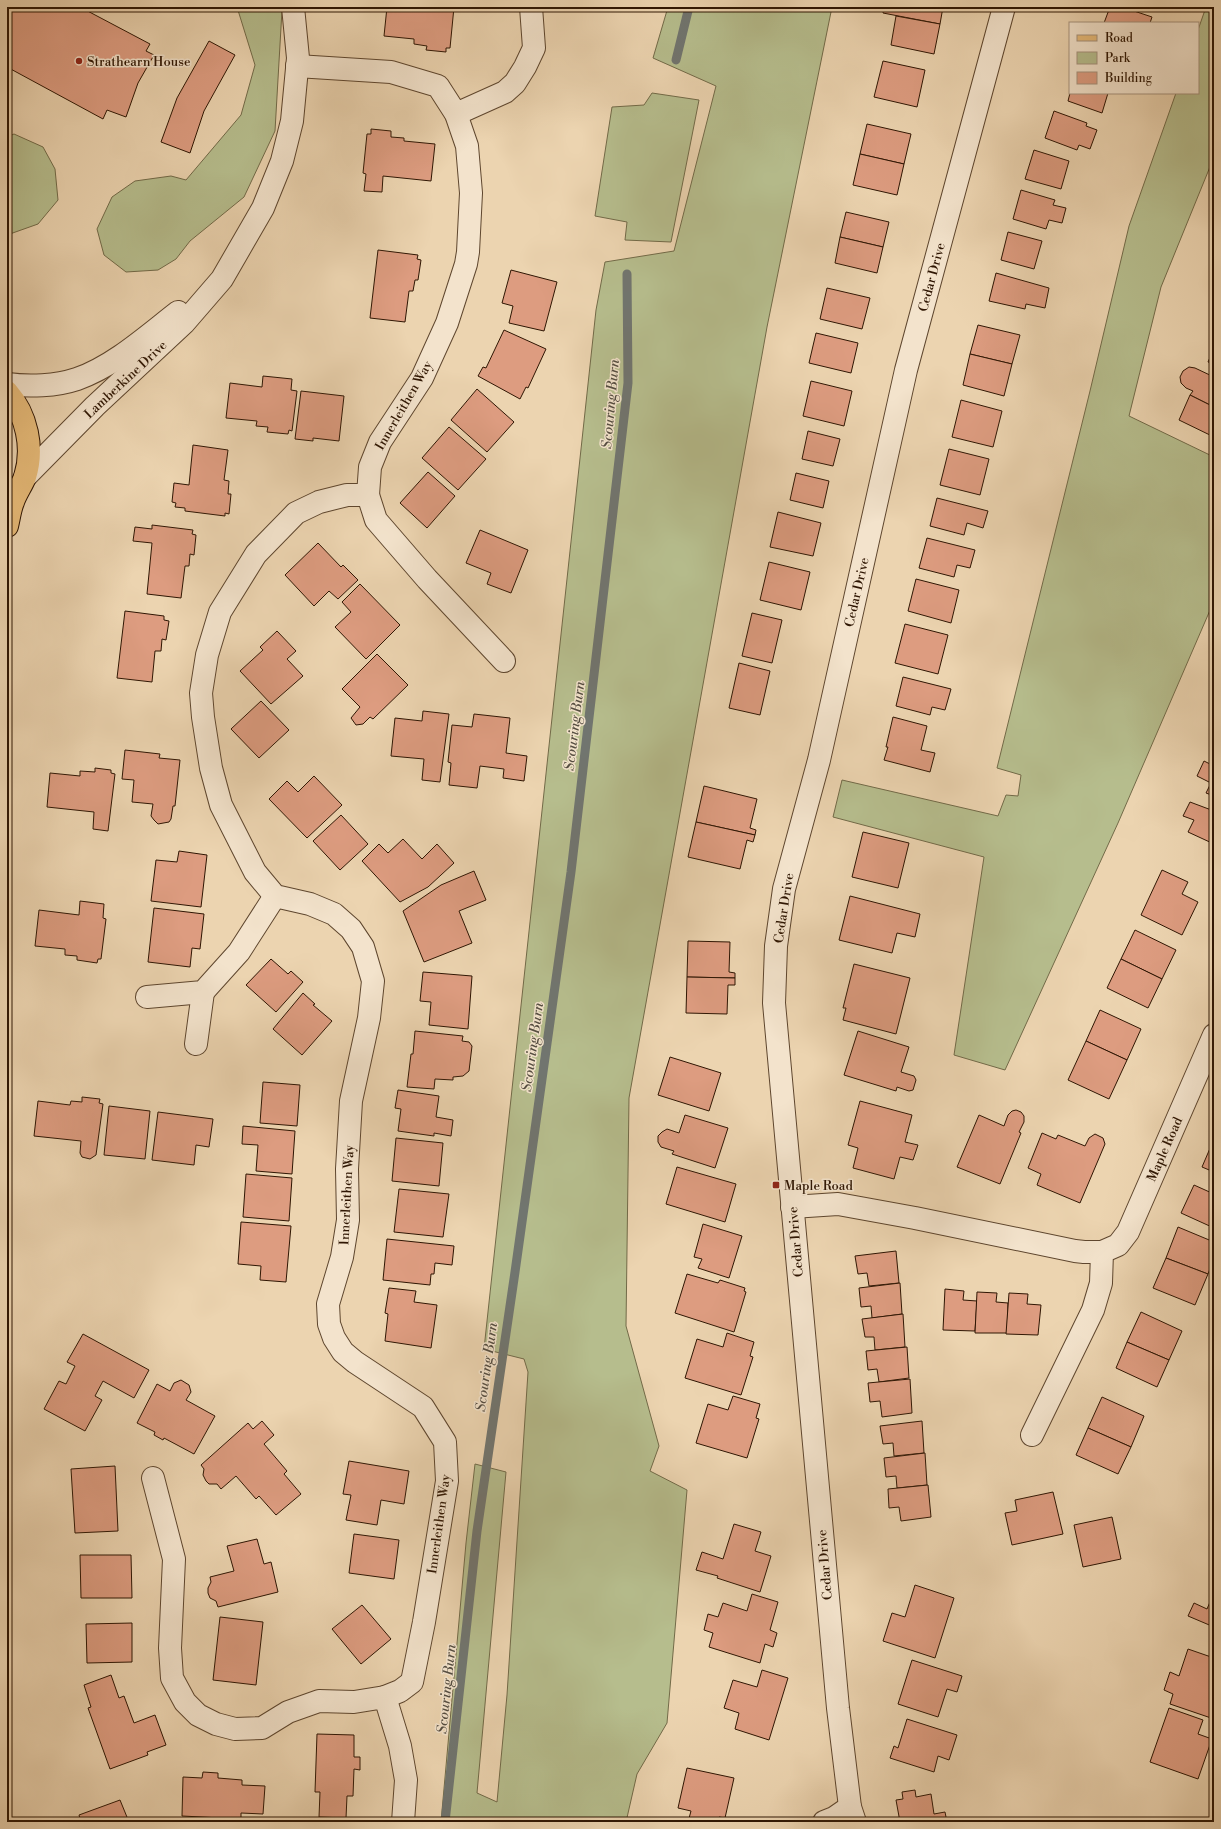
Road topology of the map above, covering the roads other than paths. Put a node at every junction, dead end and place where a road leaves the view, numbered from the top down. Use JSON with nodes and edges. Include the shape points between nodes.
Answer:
{"nodes":[{"id":1,"x":293,"y":7,"type":"edge"},
{"id":2,"x":531,"y":7,"type":"edge"},
{"id":3,"x":1004,"y":7,"type":"edge"},
{"id":4,"x":297,"y":66,"type":"junction"},
{"id":5,"x":456,"y":114,"type":"junction"},
{"id":6,"x":222,"y":279,"type":"junction"},
{"id":7,"x":7,"y":384,"type":"edge"},
{"id":8,"x":7,"y":392,"type":"edge"},
{"id":9,"x":25,"y":477,"type":"junction"},
{"id":10,"x":368,"y":495,"type":"junction"},
{"id":11,"x":10,"y":505,"type":"edge"},
{"id":12,"x":7,"y":526,"type":"edge"},
{"id":13,"x":504,"y":661,"type":"dead end"},
{"id":14,"x":275,"y":896,"type":"junction"},
{"id":15,"x":203,"y":992,"type":"junction"},
{"id":16,"x":147,"y":998,"type":"dead end"},
{"id":17,"x":1214,"y":1035,"type":"edge"},
{"id":18,"x":196,"y":1044,"type":"dead end"},
{"id":19,"x":792,"y":1207,"type":"junction"},
{"id":20,"x":1102,"y":1252,"type":"junction"},
{"id":21,"x":1032,"y":1435,"type":"dead end"},
{"id":22,"x":153,"y":1478,"type":"dead end"},
{"id":23,"x":385,"y":1697,"type":"junction"},
{"id":24,"x":853,"y":1814,"type":"edge"},
{"id":25,"x":403,"y":1822,"type":"edge"},
{"id":26,"x":824,"y":1822,"type":"edge"}],
"edges":[{"from":1,"to":4,"type":"street","name":"Lamberkine Drive"},
{"from":2,"to":5,"type":"street","via":[[534,48],[515,83],[505,92]]},
{"from":3,"to":19,"type":"street","name":"Cedar Drive","via":[[906,370],[819,760],[784,889],[776,946],[774,1003]]},
{"from":4,"to":5,"type":"street","name":"Innerleithen Way","via":[[391,72],[438,86]]},
{"from":4,"to":6,"type":"street","name":"Lamberkine Drive","via":[[292,121],[282,161],[263,208]]},
{"from":5,"to":10,"type":"street","name":"Innerleithen Way","via":[[467,146],[471,185],[466,264],[447,322],[422,378],[380,442],[370,467]]},
{"from":6,"to":7,"type":"street","name":"Lamberkine Drive","via":[[104,367],[76,379],[24,386]]},
{"from":6,"to":9,"type":"street","name":"Lamberkine Drive","via":[[184,323],[95,406]]},
{"from":8,"to":9,"type":"main road","via":[[22,416],[28,436],[29,457]]},
{"from":9,"to":11,"type":"main road"},
{"from":10,"to":13,"type":"street","name":"Innerleithen Way","via":[[376,520]]},
{"from":10,"to":14,"type":"street","via":[[347,495],[319,502],[296,513],[256,554],[220,612],[207,655],[202,693],[211,768],[222,804],[238,839],[255,872]]},
{"from":11,"to":12,"type":"main road"},
{"from":14,"to":15,"type":"street","via":[[239,952]]},
{"from":14,"to":23,"type":"street","name":"Innerleithen Way","via":[[310,904],[334,914],[351,929],[362,947],[373,981],[369,1018],[351,1101],[346,1228],[342,1257],[328,1304],[329,1324],[343,1352],[423,1407],[444,1442],[447,1481],[412,1682],[400,1691]]},
{"from":15,"to":16,"type":"street"},
{"from":15,"to":18,"type":"street"},
{"from":17,"to":20,"type":"street","name":"Maple Road","via":[[1128,1232],[1118,1245]]},
{"from":19,"to":20,"type":"street","name":"Maple Road","via":[[838,1204],[1075,1251]]},
{"from":19,"to":24,"type":"street","name":"Cedar Drive","via":[[836,1693]]},
{"from":20,"to":21,"type":"street","via":[[1101,1283],[1093,1310]]},
{"from":22,"to":23,"type":"street","name":"Innerleithen Way","via":[[174,1559],[170,1648],[172,1678],[184,1702],[198,1715],[216,1724],[235,1729],[262,1728],[288,1712],[318,1701],[354,1702]]},
{"from":23,"to":25,"type":"street","via":[[400,1746],[406,1780]]},
{"from":24,"to":26,"type":"street"}]}
